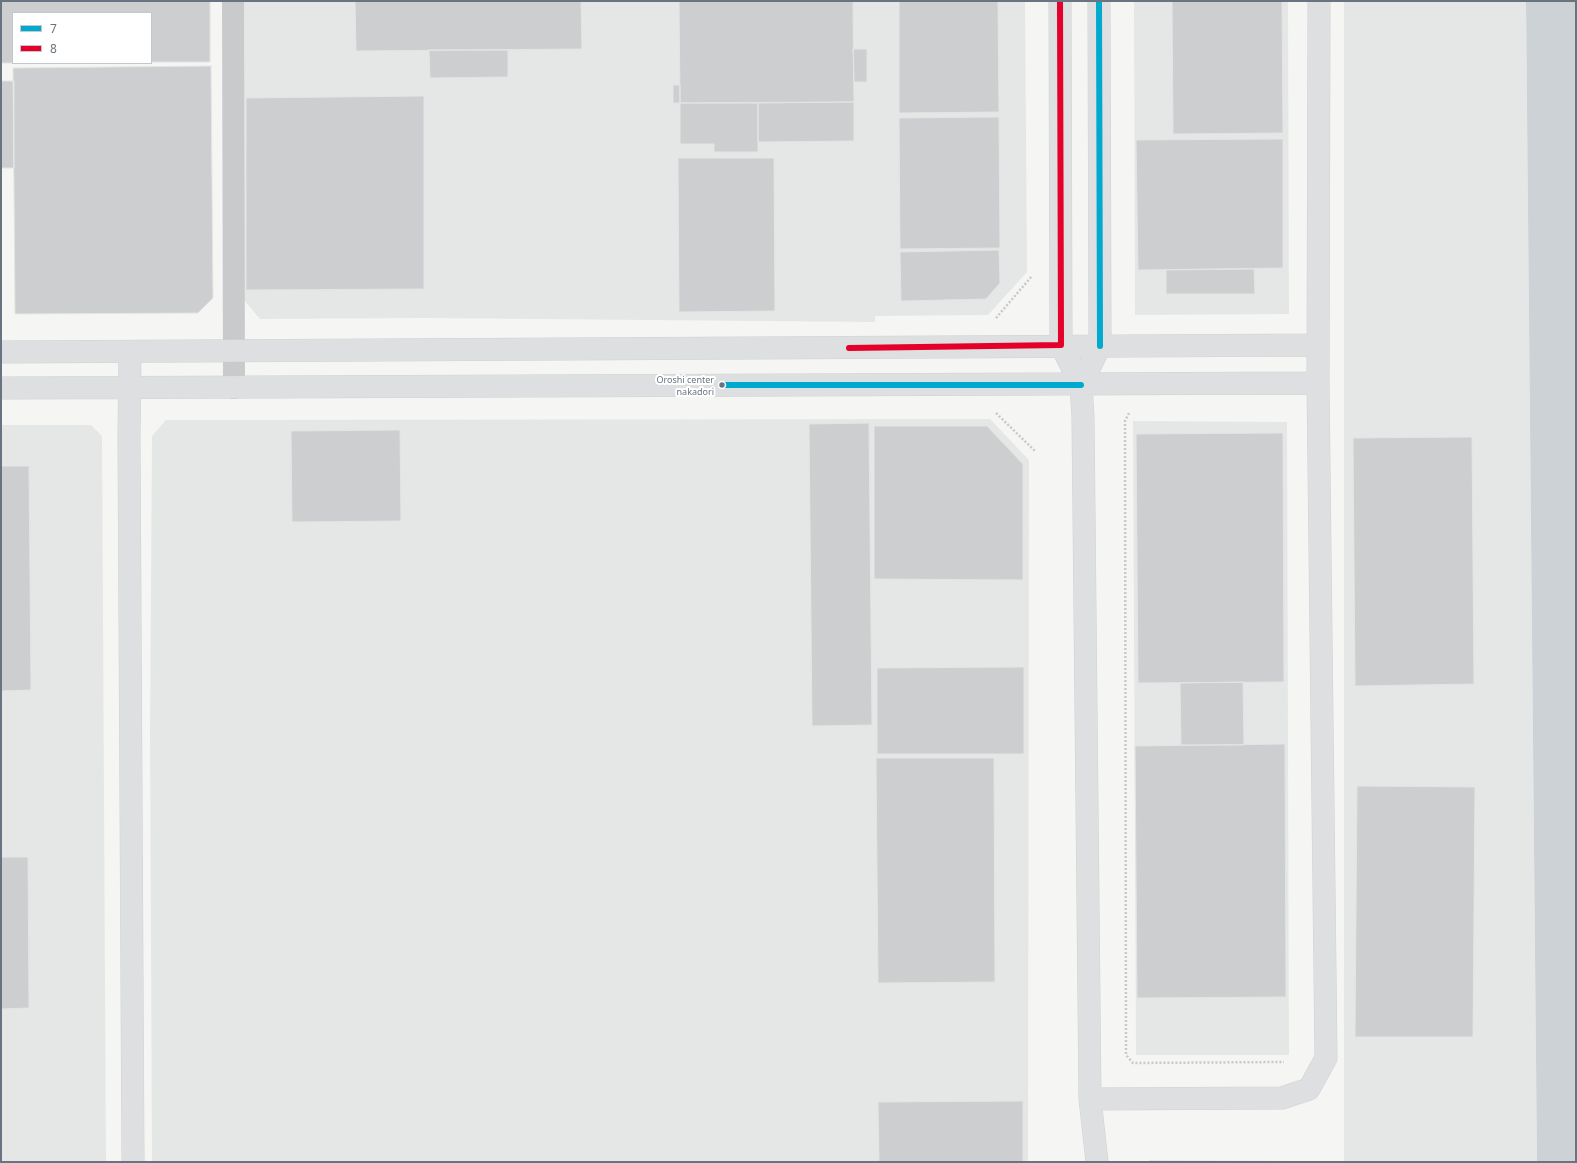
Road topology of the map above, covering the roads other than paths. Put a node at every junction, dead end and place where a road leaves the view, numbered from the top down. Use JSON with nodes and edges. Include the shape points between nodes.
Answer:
{"nodes":[{"id":1,"x":233,"y":1,"type":"edge"},
{"id":2,"x":1060,"y":1,"type":"edge"},
{"id":3,"x":1099,"y":1,"type":"edge"},
{"id":4,"x":1319,"y":1,"type":"edge"},
{"id":5,"x":1318,"y":344,"type":"junction"},
{"id":6,"x":1061,"y":345,"type":"junction"},
{"id":7,"x":1100,"y":346,"type":"junction"},
{"id":8,"x":234,"y":351,"type":"junction"},
{"id":9,"x":1,"y":352,"type":"edge"},
{"id":10,"x":130,"y":352,"type":"junction"},
{"id":11,"x":1318,"y":384,"type":"junction"},
{"id":12,"x":1081,"y":385,"type":"junction"},
{"id":13,"x":129,"y":387,"type":"junction"},
{"id":14,"x":1,"y":388,"type":"edge"},
{"id":15,"x":234,"y":388,"type":"junction"},
{"id":16,"x":1090,"y":1099,"type":"junction"},
{"id":17,"x":133,"y":1162,"type":"edge"},
{"id":18,"x":1096,"y":1162,"type":"edge"}],
"edges":[{"from":1,"to":8,"type":"street"},
{"from":2,"to":6,"type":"street"},
{"from":3,"to":7,"type":"street"},
{"from":4,"to":5,"type":"street"},
{"from":5,"to":7,"type":"street"},
{"from":5,"to":11,"type":"street"},
{"from":6,"to":7,"type":"street"},
{"from":6,"to":8,"type":"street"},
{"from":6,"to":12,"type":"street"},
{"from":7,"to":12,"type":"street"},
{"from":8,"to":10,"type":"street"},
{"from":8,"to":15,"type":"street"},
{"from":9,"to":10,"type":"street"},
{"from":10,"to":13,"type":"street"},
{"from":11,"to":12,"type":"street"},
{"from":11,"to":16,"type":"street","via":[[1326,1058],[1309,1088],[1282,1098]]},
{"from":12,"to":15,"type":"street"},
{"from":12,"to":16,"type":"street"},
{"from":13,"to":14,"type":"street"},
{"from":13,"to":15,"type":"street"},
{"from":13,"to":17,"type":"street"},
{"from":16,"to":18,"type":"street"}]}
